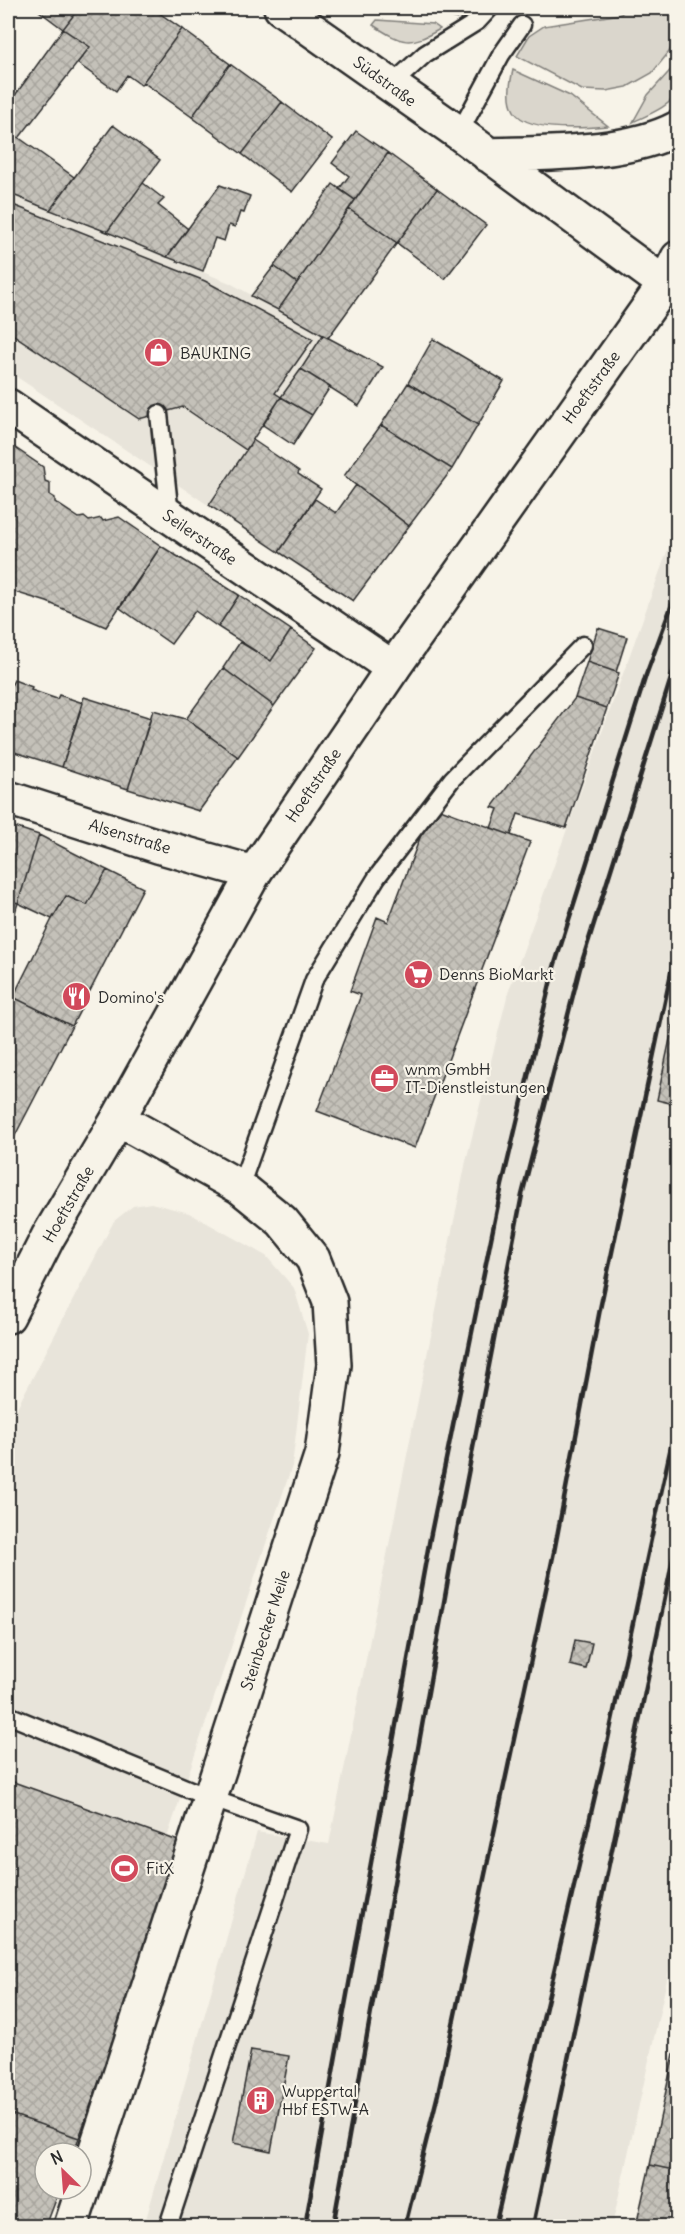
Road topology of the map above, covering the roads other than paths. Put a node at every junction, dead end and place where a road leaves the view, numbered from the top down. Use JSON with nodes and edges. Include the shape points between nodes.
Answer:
{"nodes":[{"id":1,"x":280,"y":8,"type":"edge"},
{"id":2,"x":490,"y":8,"type":"edge"},
{"id":3,"x":522,"y":25,"type":"dead end"},
{"id":4,"x":391,"y":85,"type":"junction"},
{"id":5,"x":678,"y":128,"type":"edge"},
{"id":6,"x":459,"y":133,"type":"junction"},
{"id":7,"x":488,"y":155,"type":"junction"},
{"id":8,"x":673,"y":278,"type":"edge"},
{"id":9,"x":8,"y":406,"type":"edge"},
{"id":10,"x":159,"y":414,"type":"dead end"},
{"id":11,"x":170,"y":516,"type":"junction"},
{"id":12,"x":583,"y":645,"type":"dead end"},
{"id":13,"x":393,"y":668,"type":"junction"},
{"id":14,"x":8,"y":798,"type":"edge"},
{"id":15,"x":254,"y":873,"type":"junction"},
{"id":16,"x":118,"y":1119,"type":"junction"},
{"id":17,"x":240,"y":1188,"type":"junction"},
{"id":18,"x":8,"y":1316,"type":"edge"},
{"id":19,"x":8,"y":1715,"type":"edge"},
{"id":20,"x":210,"y":1798,"type":"junction"},
{"id":21,"x":71,"y":2226,"type":"edge"},
{"id":22,"x":168,"y":2226,"type":"edge"}],
"edges":[{"from":1,"to":4,"type":"street","name":"Südstraße"},
{"from":2,"to":4,"type":"lane","via":[[478,21],[425,54]]},
{"from":3,"to":6,"type":"lane"},
{"from":4,"to":6,"type":"street","name":"Südstraße"},
{"from":5,"to":7,"type":"street","via":[[624,145],[567,153]]},
{"from":6,"to":7,"type":"street","name":"Südstraße"},
{"from":7,"to":8,"type":"street","name":"Südstraße"},
{"from":8,"to":13,"type":"street","name":"Hoeftstraße"},
{"from":9,"to":11,"type":"street","name":"Seilerstraße"},
{"from":10,"to":11,"type":"lane"},
{"from":11,"to":13,"type":"street","name":"Seilerstraße"},
{"from":12,"to":17,"type":"lane","via":[[452,779],[376,877],[314,980]]},
{"from":13,"to":15,"type":"street","name":"Hoeftstraße"},
{"from":14,"to":15,"type":"street","name":"Alsenstraße"},
{"from":15,"to":16,"type":"street","name":"Hoeftstraße"},
{"from":16,"to":17,"type":"street","name":"Steinbecker Meile"},
{"from":16,"to":18,"type":"street","name":"Hoeftstraße","via":[[48,1237]]},
{"from":17,"to":20,"type":"street","name":"Steinbecker Meile","via":[[282,1221],[313,1259],[330,1302],[334,1365],[322,1453]]},
{"from":19,"to":20,"type":"lane"},
{"from":20,"to":21,"type":"street","name":"Steinbecker Meile"},
{"from":20,"to":22,"type":"lane","via":[[298,1829]]}]}
